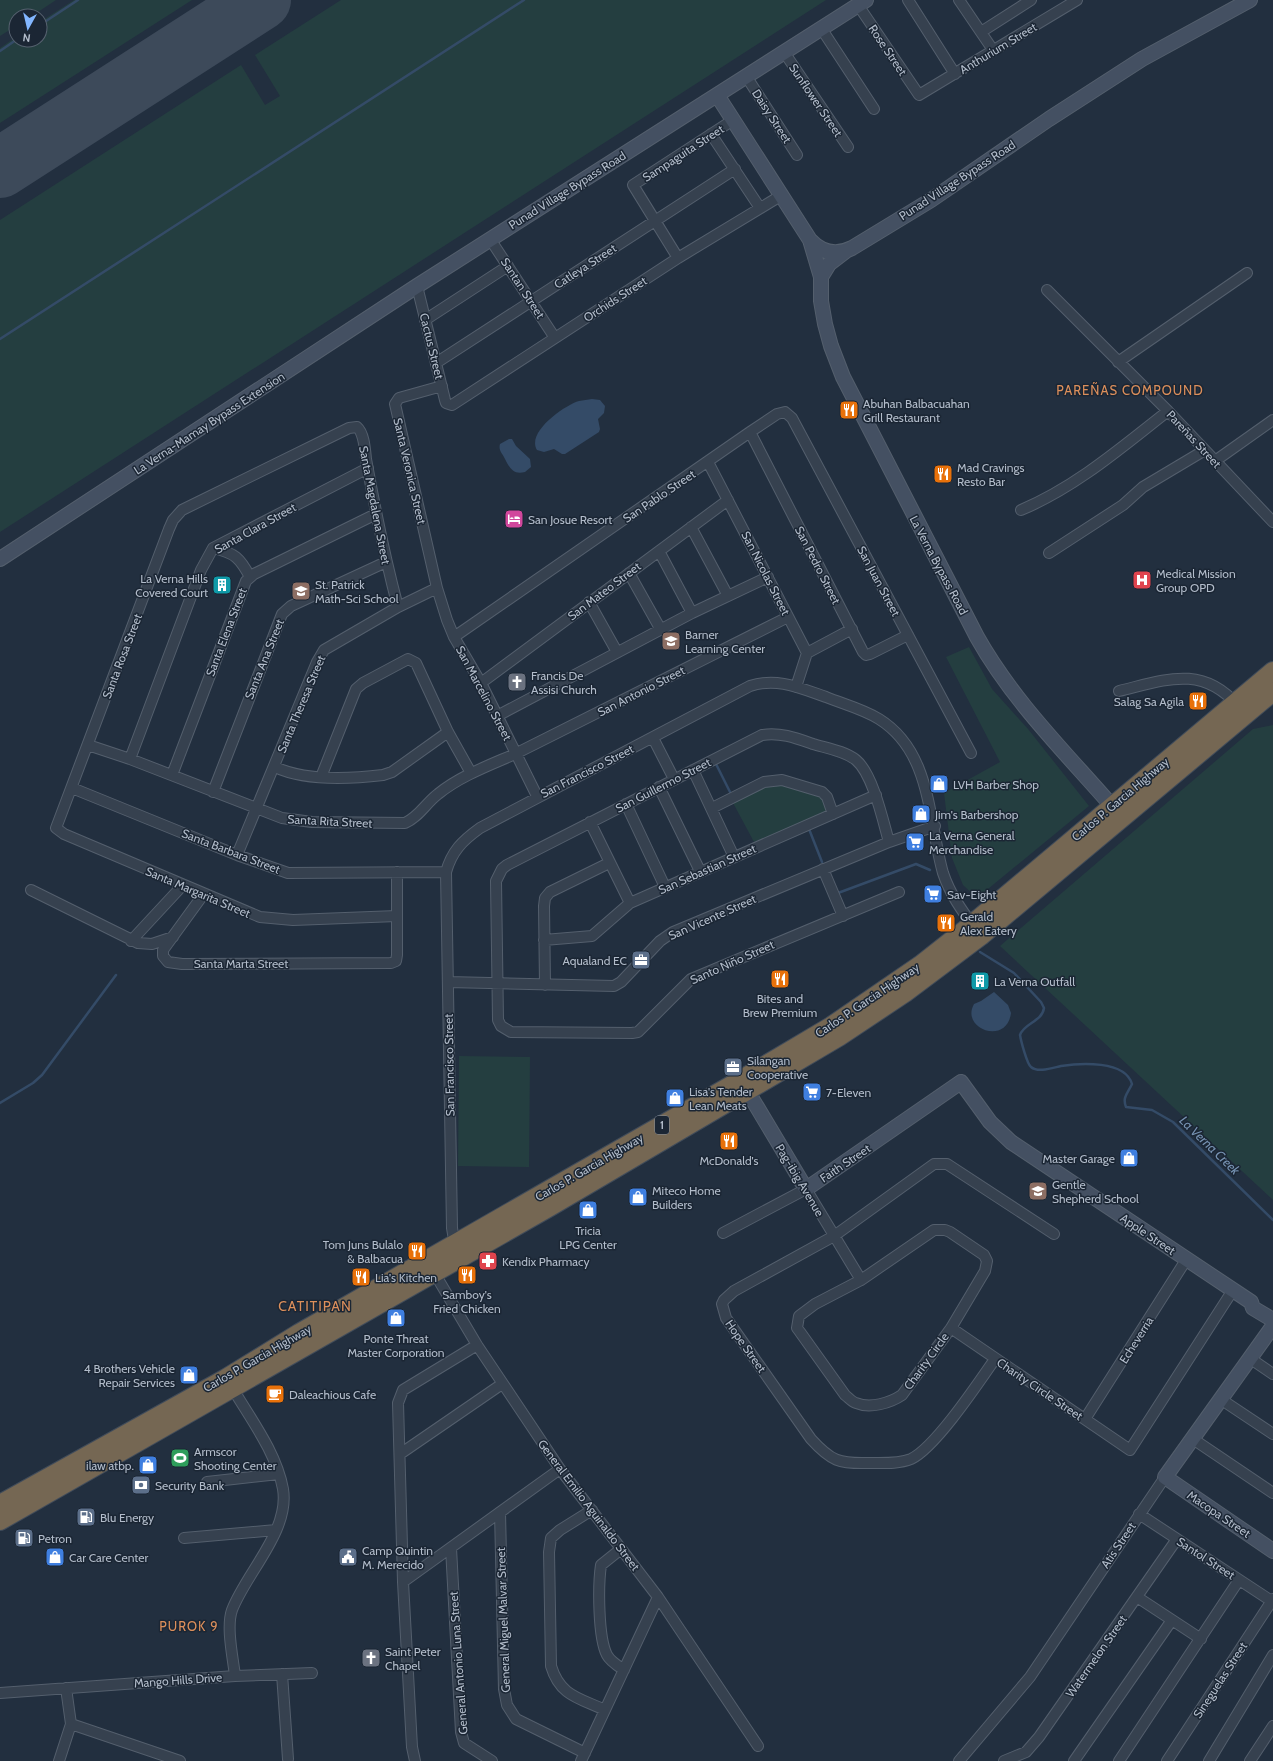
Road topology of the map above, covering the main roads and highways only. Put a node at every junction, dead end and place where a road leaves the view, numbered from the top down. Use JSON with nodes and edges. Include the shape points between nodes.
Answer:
{"nodes":[{"id":1,"x":1273,"y":671,"type":"edge"},
{"id":2,"x":1273,"y":692,"type":"edge"},
{"id":3,"x":1241,"y":709,"type":"junction"},
{"id":4,"x":229,"y":1383,"type":"junction"},
{"id":5,"x":0,"y":1504,"type":"edge"},
{"id":6,"x":0,"y":1521,"type":"edge"}],
"edges":[{"from":1,"to":3,"type":"highway","name":"Carlos P. Garcia Highway","number":"1"},
{"from":2,"to":3,"type":"highway","name":"Carlos P. Garcia Highway","number":"1"},
{"from":3,"to":4,"type":"highway","name":"Carlos P. Garcia Highway","number":"1","via":[[977,930],[920,965],[835,1031]]},
{"from":4,"to":5,"type":"highway","name":"Carlos P. Garcia Highway","number":"1"},
{"from":4,"to":6,"type":"highway","name":"Carlos P. Garcia Highway","number":"1"}]}
